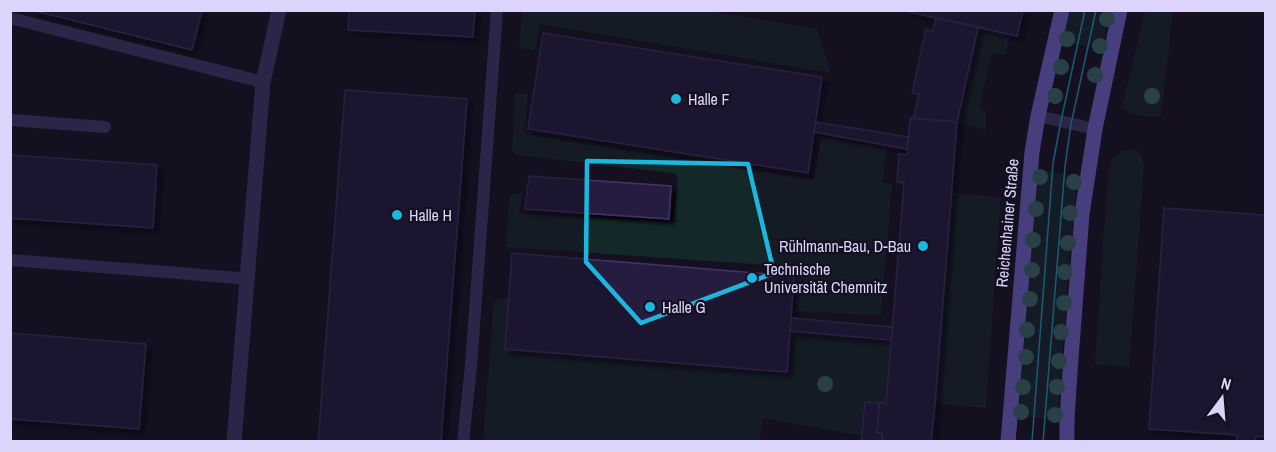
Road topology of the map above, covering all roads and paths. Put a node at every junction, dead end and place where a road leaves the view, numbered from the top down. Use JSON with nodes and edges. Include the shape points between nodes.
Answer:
{"nodes":[{"id":1,"x":279,"y":10,"type":"edge"},
{"id":2,"x":497,"y":10,"type":"edge"},
{"id":3,"x":1062,"y":10,"type":"edge"},
{"id":4,"x":1120,"y":10,"type":"edge"},
{"id":5,"x":10,"y":18,"type":"edge"},
{"id":6,"x":263,"y":82,"type":"junction"},
{"id":7,"x":1038,"y":116,"type":"junction"},
{"id":8,"x":10,"y":120,"type":"edge"},
{"id":9,"x":105,"y":127,"type":"dead end"},
{"id":10,"x":1095,"y":129,"type":"junction"},
{"id":11,"x":10,"y":260,"type":"edge"},
{"id":12,"x":248,"y":279,"type":"junction"},
{"id":13,"x":234,"y":441,"type":"edge"},
{"id":14,"x":463,"y":441,"type":"edge"},
{"id":15,"x":1008,"y":441,"type":"edge"},
{"id":16,"x":1067,"y":441,"type":"edge"}],
"edges":[{"from":1,"to":6,"type":"street"},
{"from":2,"to":14,"type":"lane"},
{"from":3,"to":7,"type":"street","name":"Reichenhainer Straße"},
{"from":4,"to":10,"type":"street"},
{"from":5,"to":6,"type":"lane"},
{"from":6,"to":12,"type":"street"},
{"from":7,"to":10,"type":"lane"},
{"from":7,"to":15,"type":"street","name":"Reichenhainer Straße"},
{"from":8,"to":9,"type":"lane"},
{"from":10,"to":16,"type":"street","via":[[1082,214]]},
{"from":11,"to":12,"type":"lane"},
{"from":12,"to":13,"type":"street"}]}
